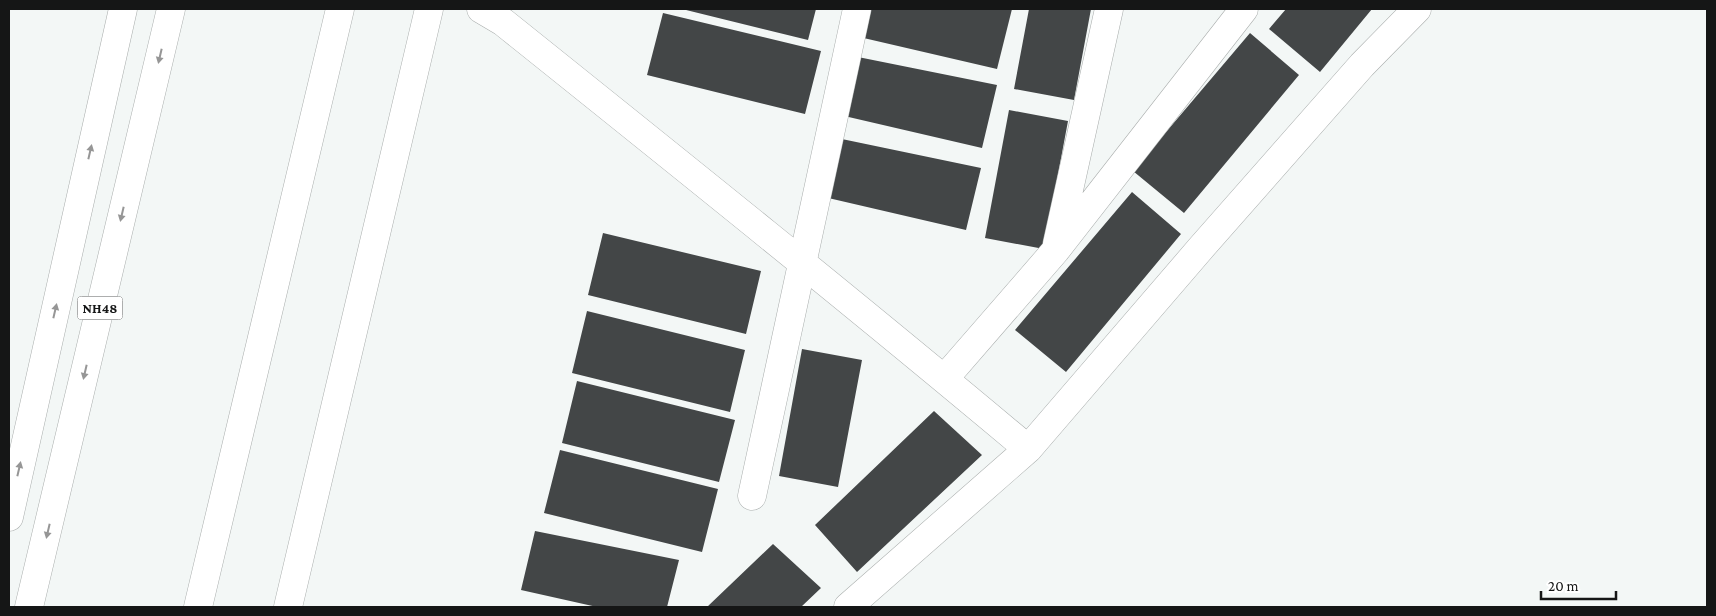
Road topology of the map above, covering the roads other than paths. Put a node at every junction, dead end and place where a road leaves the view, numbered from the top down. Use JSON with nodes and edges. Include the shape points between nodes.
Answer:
{"nodes":[{"id":1,"x":123,"y":9,"type":"edge"},
{"id":2,"x":171,"y":9,"type":"edge"},
{"id":3,"x":340,"y":9,"type":"edge"},
{"id":4,"x":429,"y":9,"type":"edge"},
{"id":5,"x":482,"y":9,"type":"edge"},
{"id":6,"x":857,"y":9,"type":"edge"},
{"id":7,"x":1109,"y":9,"type":"edge"},
{"id":8,"x":1244,"y":9,"type":"edge"},
{"id":9,"x":1417,"y":9,"type":"edge"},
{"id":10,"x":1056,"y":250,"type":"junction"},
{"id":11,"x":803,"y":263,"type":"junction"},
{"id":12,"x":944,"y":379,"type":"junction"},
{"id":13,"x":1028,"y":449,"type":"junction"},
{"id":14,"x":752,"y":496,"type":"dead end"},
{"id":15,"x":9,"y":517,"type":"edge"},
{"id":16,"x":29,"y":607,"type":"edge"},
{"id":17,"x":198,"y":607,"type":"edge"},
{"id":18,"x":288,"y":607,"type":"edge"},
{"id":19,"x":848,"y":607,"type":"edge"}],
"edges":[{"from":15,"to":1,"type":"main road","number":"NH48","one_way":true},
{"from":2,"to":16,"type":"main road","number":"NH48","one_way":true},
{"from":3,"to":17,"type":"main road"},
{"from":4,"to":18,"type":"main road"},
{"from":5,"to":11,"type":"main road","via":[[504,22]]},
{"from":6,"to":11,"type":"main road"},
{"from":7,"to":10,"type":"main road"},
{"from":8,"to":10,"type":"main road"},
{"from":9,"to":13,"type":"main road","via":[[1362,64]]},
{"from":10,"to":12,"type":"main road"},
{"from":11,"to":12,"type":"main road"},
{"from":11,"to":14,"type":"main road"},
{"from":12,"to":13,"type":"main road"},
{"from":13,"to":19,"type":"main road"}]}
